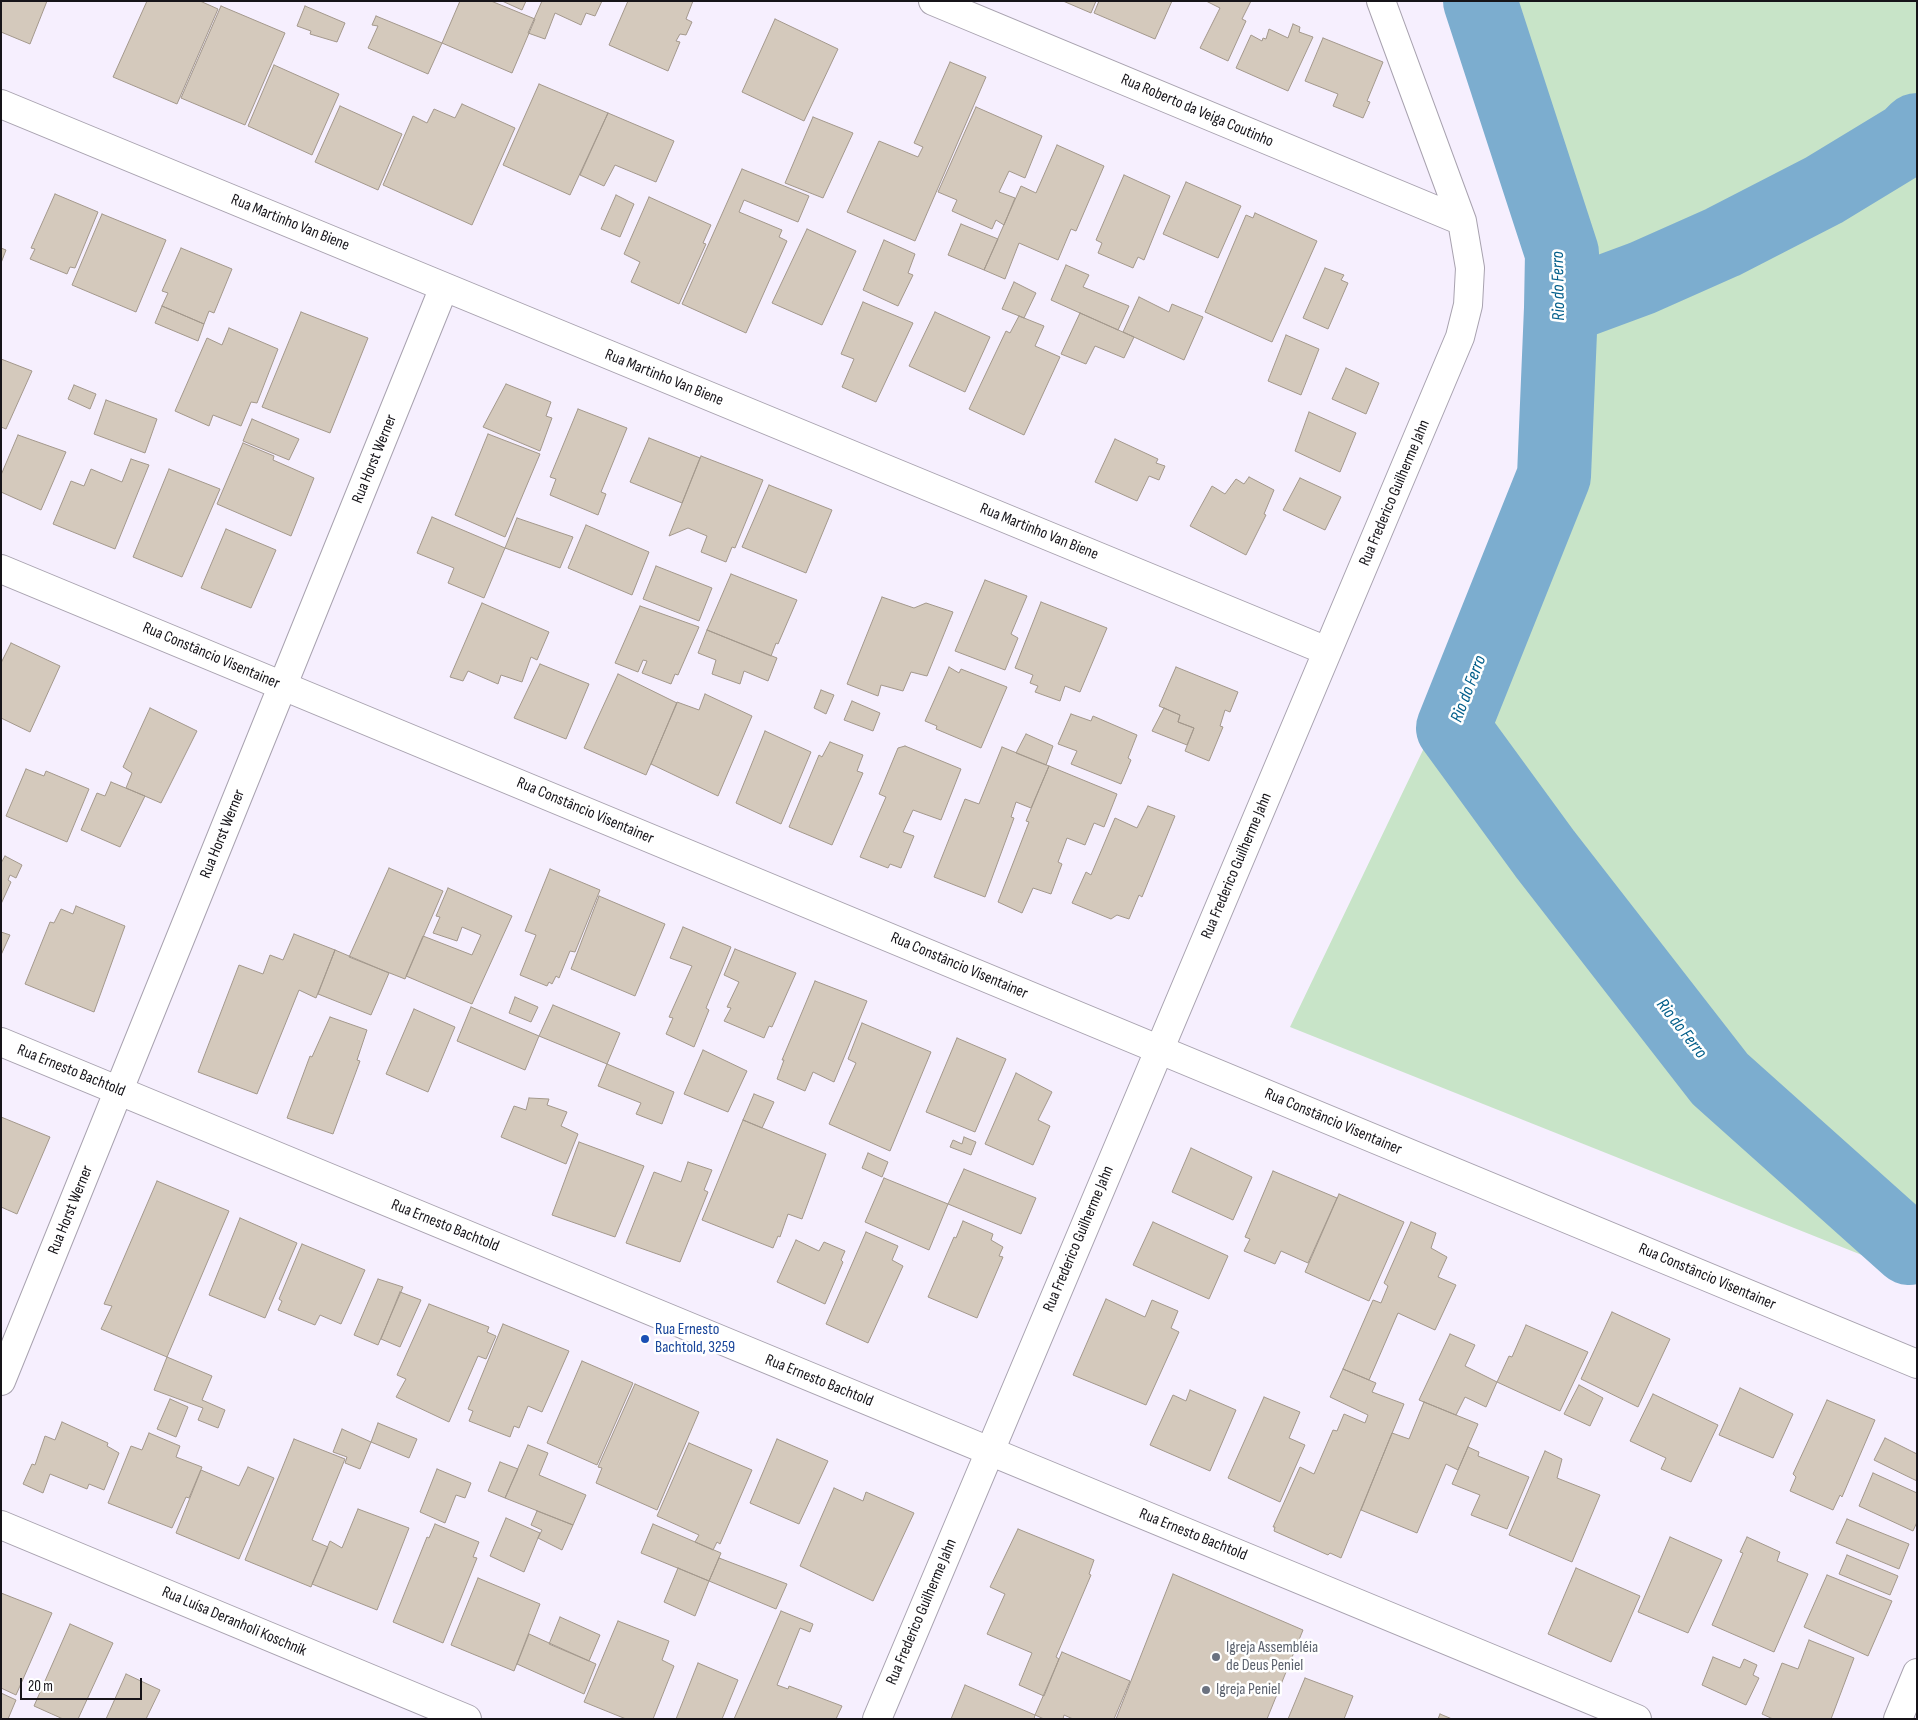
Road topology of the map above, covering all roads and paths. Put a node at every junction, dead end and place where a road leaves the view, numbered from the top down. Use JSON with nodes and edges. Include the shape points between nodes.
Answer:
{"nodes":[{"id":1,"x":933,"y":1,"type":"edge"},
{"id":2,"x":1381,"y":1,"type":"edge"},
{"id":3,"x":1,"y":104,"type":"edge"},
{"id":4,"x":1462,"y":221,"type":"junction"},
{"id":5,"x":444,"y":287,"type":"junction"},
{"id":6,"x":1,"y":569,"type":"edge"},
{"id":7,"x":1327,"y":652,"type":"junction"},
{"id":8,"x":283,"y":685,"type":"junction"},
{"id":9,"x":1,"y":1042,"type":"edge"},
{"id":10,"x":1159,"y":1049,"type":"junction"},
{"id":11,"x":119,"y":1091,"type":"junction"},
{"id":12,"x":1917,"y":1364,"type":"edge"},
{"id":13,"x":1,"y":1381,"type":"edge"},
{"id":14,"x":990,"y":1451,"type":"junction"},
{"id":15,"x":1,"y":1525,"type":"edge"},
{"id":16,"x":1917,"y":1673,"type":"edge"},
{"id":17,"x":467,"y":1719,"type":"edge"},
{"id":18,"x":877,"y":1719,"type":"edge"},
{"id":19,"x":1637,"y":1719,"type":"edge"},
{"id":20,"x":1898,"y":1719,"type":"edge"}],
"edges":[{"from":1,"to":4,"type":"street","name":"Rua Roberto da Veiga Coutinho"},
{"from":2,"to":4,"type":"street","name":"Rua Frederico Guilherme Jahn"},
{"from":3,"to":5,"type":"street","name":"Rua Martinho Van Biene"},
{"from":4,"to":7,"type":"street","name":"Rua Frederico Guilherme Jahn","via":[[1470,268],[1468,305],[1460,338]]},
{"from":5,"to":7,"type":"street","name":"Rua Martinho Van Biene"},
{"from":5,"to":8,"type":"street","name":"Rua Horst Werner"},
{"from":6,"to":8,"type":"street","name":"Rua Constâncio Visentainer"},
{"from":7,"to":10,"type":"street","name":"Rua Frederico Guilherme Jahn"},
{"from":8,"to":10,"type":"street","name":"Rua Constâncio Visentainer"},
{"from":8,"to":11,"type":"street","name":"Rua Horst Werner"},
{"from":9,"to":11,"type":"street","name":"Rua Ernesto Bachtold"},
{"from":10,"to":12,"type":"street","name":"Rua Constâncio Visentainer"},
{"from":10,"to":14,"type":"street","name":"Rua Frederico Guilherme Jahn"},
{"from":11,"to":13,"type":"street","name":"Rua Horst Werner"},
{"from":11,"to":14,"type":"street","name":"Rua Ernesto Bachtold"},
{"from":14,"to":18,"type":"street","name":"Rua Frederico Guilherme Jahn"},
{"from":14,"to":19,"type":"street","name":"Rua Ernesto Bachtold"},
{"from":15,"to":17,"type":"street","name":"Rua Luísa Deranholi Koschnik"},
{"from":16,"to":20,"type":"street"}]}
